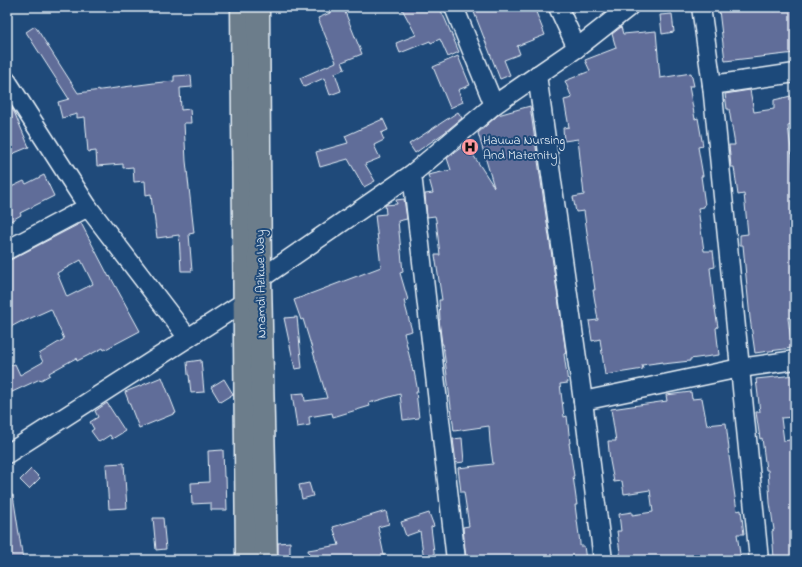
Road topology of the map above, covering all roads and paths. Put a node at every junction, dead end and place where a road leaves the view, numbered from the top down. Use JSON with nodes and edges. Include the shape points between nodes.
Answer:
{"nodes":[{"id":1,"x":242,"y":7,"type":"edge"},
{"id":2,"x":258,"y":7,"type":"edge"},
{"id":3,"x":454,"y":7,"type":"edge"},
{"id":4,"x":558,"y":7,"type":"edge"},
{"id":5,"x":628,"y":7,"type":"edge"},
{"id":6,"x":701,"y":7,"type":"edge"},
{"id":7,"x":577,"y":48,"type":"junction"},
{"id":8,"x":795,"y":73,"type":"edge"},
{"id":9,"x":538,"y":75,"type":"junction"},
{"id":10,"x":7,"y":81,"type":"edge"},
{"id":11,"x":712,"y":85,"type":"junction"},
{"id":12,"x":494,"y":105,"type":"junction"},
{"id":13,"x":412,"y":174,"type":"junction"},
{"id":14,"x":88,"y":207,"type":"junction"},
{"id":15,"x":7,"y":250,"type":"edge"},
{"id":16,"x":260,"y":279,"type":"junction"},
{"id":17,"x":244,"y":302,"type":"junction"},
{"id":18,"x":188,"y":338,"type":"junction"},
{"id":19,"x":795,"y":360,"type":"edge"},
{"id":20,"x":740,"y":368,"type":"junction"},
{"id":21,"x":583,"y":401,"type":"junction"},
{"id":22,"x":7,"y":454,"type":"edge"},
{"id":23,"x":247,"y":560,"type":"edge"},
{"id":24,"x":266,"y":560,"type":"edge"},
{"id":25,"x":456,"y":560,"type":"edge"},
{"id":26,"x":603,"y":560,"type":"edge"},
{"id":27,"x":759,"y":560,"type":"edge"}],
"edges":[{"from":1,"to":17,"type":"highway","name":"Nnamdi Azikwe Way"},
{"from":2,"to":16,"type":"highway","name":"Nnamdi Azikwe Way"},
{"from":3,"to":12,"type":"street"},
{"from":4,"to":7,"type":"street"},
{"from":5,"to":7,"type":"street"},
{"from":6,"to":11,"type":"street"},
{"from":7,"to":9,"type":"street"},
{"from":8,"to":11,"type":"street"},
{"from":9,"to":12,"type":"street"},
{"from":9,"to":21,"type":"street"},
{"from":10,"to":14,"type":"street"},
{"from":11,"to":20,"type":"street"},
{"from":12,"to":13,"type":"street"},
{"from":13,"to":16,"type":"street"},
{"from":13,"to":25,"type":"street"},
{"from":14,"to":15,"type":"street"},
{"from":14,"to":18,"type":"street"},
{"from":16,"to":24,"type":"highway","name":"Nnamdi Azikwe Way"},
{"from":17,"to":18,"type":"street"},
{"from":17,"to":23,"type":"highway","name":"Nnamdi Azikwe Way"},
{"from":18,"to":22,"type":"street"},
{"from":19,"to":20,"type":"street"},
{"from":20,"to":21,"type":"street"},
{"from":20,"to":27,"type":"street"},
{"from":21,"to":26,"type":"street"}]}
